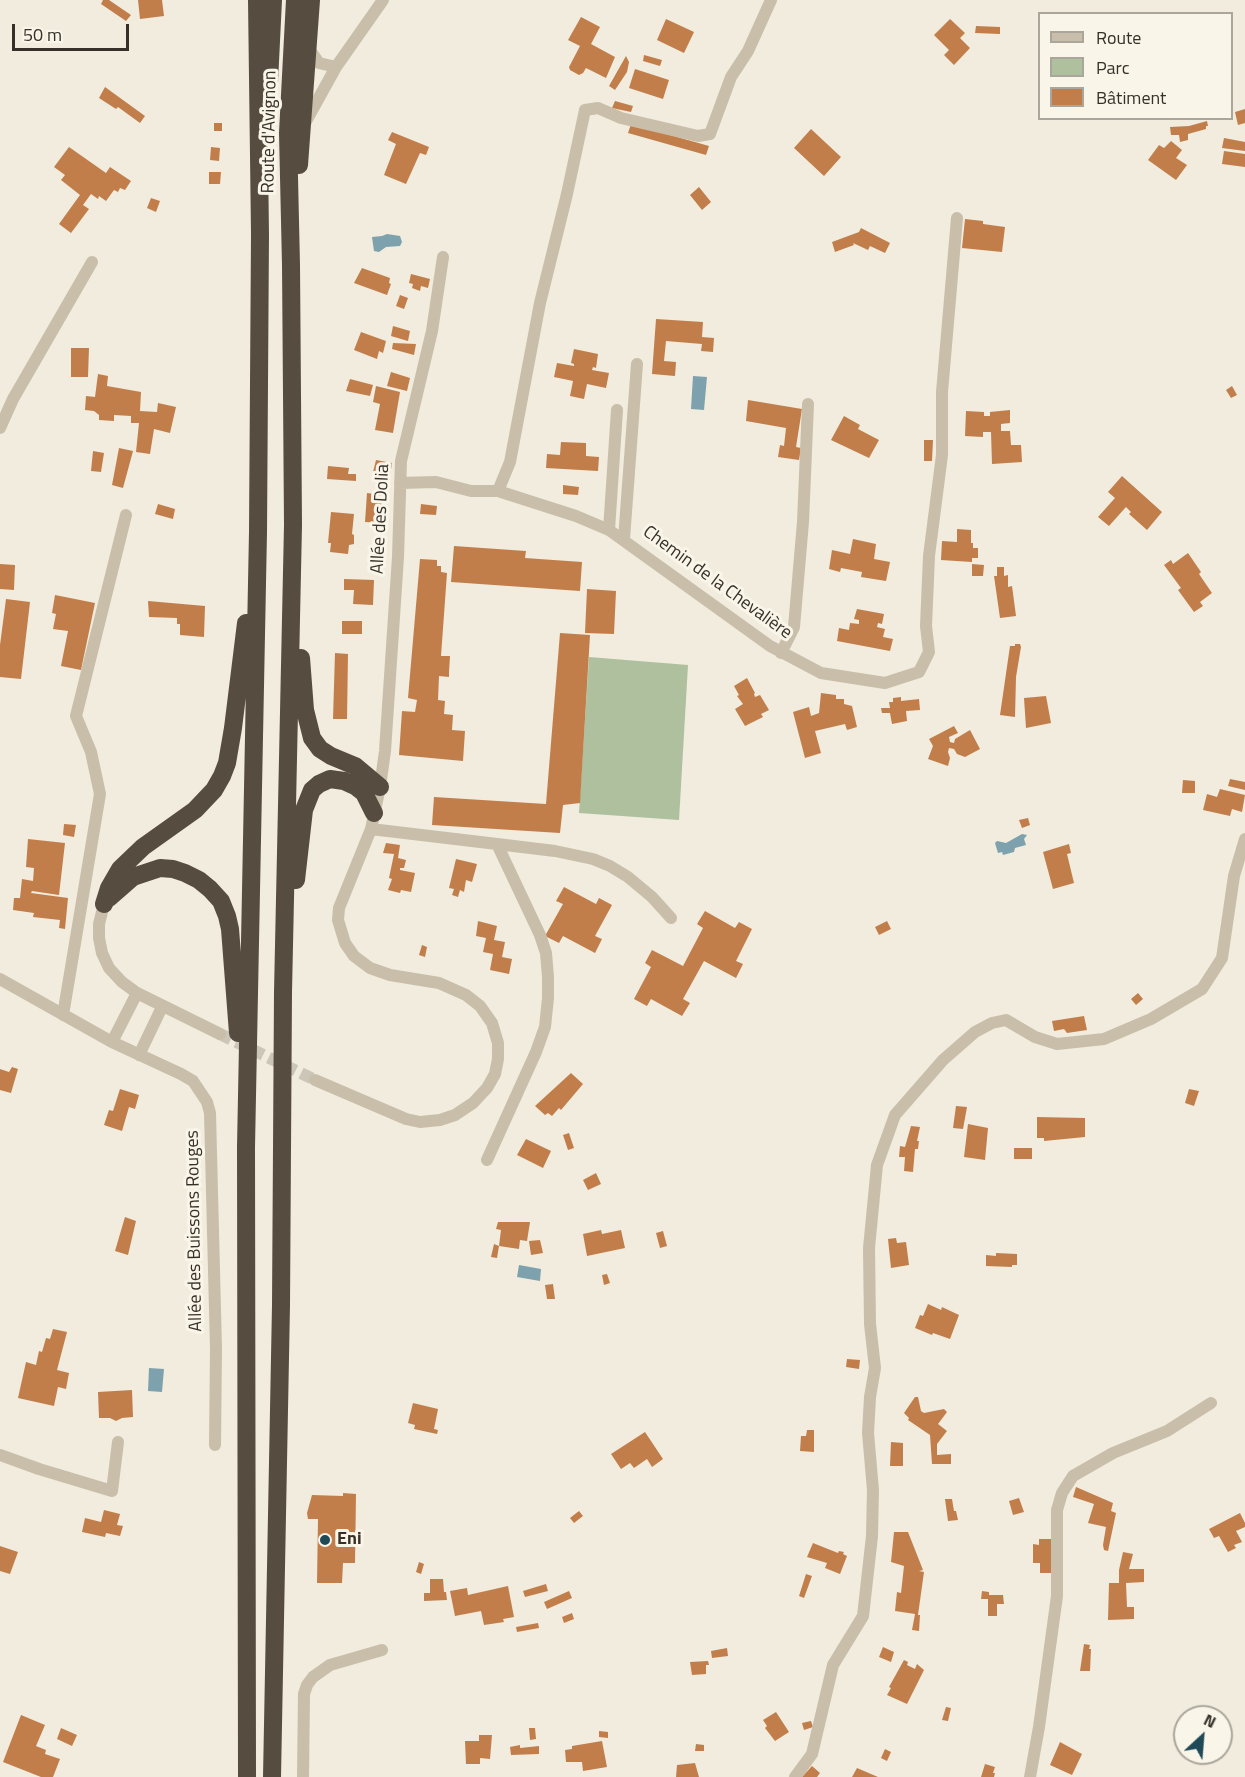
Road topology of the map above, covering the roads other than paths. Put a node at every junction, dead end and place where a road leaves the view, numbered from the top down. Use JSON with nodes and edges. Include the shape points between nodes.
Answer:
{"nodes":[{"id":1,"x":257,"y":0,"type":"edge"},
{"id":2,"x":273,"y":0,"type":"edge"},
{"id":3,"x":295,"y":0,"type":"edge"},
{"id":4,"x":311,"y":0,"type":"edge"},
{"id":5,"x":383,"y":0,"type":"edge"},
{"id":6,"x":771,"y":0,"type":"edge"},
{"id":7,"x":309,"y":49,"type":"junction"},
{"id":8,"x":336,"y":67,"type":"junction"},
{"id":9,"x":302,"y":128,"type":"junction"},
{"id":10,"x":957,"y":219,"type":"dead end"},
{"id":11,"x":260,"y":234,"type":"junction"},
{"id":12,"x":443,"y":257,"type":"dead end"},
{"id":13,"x":92,"y":262,"type":"dead end"},
{"id":14,"x":291,"y":266,"type":"junction"},
{"id":15,"x":637,"y":364,"type":"dead end"},
{"id":16,"x":808,"y":404,"type":"dead end"},
{"id":17,"x":617,"y":410,"type":"dead end"},
{"id":18,"x":0,"y":428,"type":"edge"},
{"id":19,"x":400,"y":483,"type":"junction"},
{"id":20,"x":498,"y":491,"type":"junction"},
{"id":21,"x":126,"y":515,"type":"dead end"},
{"id":22,"x":293,"y":525,"type":"junction"},
{"id":23,"x":609,"y":530,"type":"junction"},
{"id":24,"x":258,"y":532,"type":"junction"},
{"id":25,"x":624,"y":539,"type":"junction"},
{"id":26,"x":781,"y":652,"type":"junction"},
{"id":27,"x":380,"y":787,"type":"junction"},
{"id":28,"x":373,"y":821,"type":"junction"},
{"id":29,"x":1245,"y":839,"type":"edge"},
{"id":30,"x":497,"y":844,"type":"junction"},
{"id":31,"x":104,"y":904,"type":"junction"},
{"id":32,"x":671,"y":918,"type":"dead end"},
{"id":33,"x":0,"y":979,"type":"edge"},
{"id":34,"x":283,"y":992,"type":"junction"},
{"id":35,"x":137,"y":993,"type":"junction"},
{"id":36,"x":162,"y":1007,"type":"junction"},
{"id":37,"x":63,"y":1015,"type":"junction"},
{"id":38,"x":220,"y":1034,"type":"tunnel mouth"},
{"id":39,"x":112,"y":1042,"type":"junction"},
{"id":40,"x":139,"y":1054,"type":"junction"},
{"id":41,"x":315,"y":1080,"type":"tunnel mouth"},
{"id":42,"x":246,"y":1147,"type":"junction"},
{"id":43,"x":487,"y":1160,"type":"dead end"},
{"id":44,"x":1211,"y":1403,"type":"dead end"},
{"id":45,"x":118,"y":1442,"type":"dead end"},
{"id":46,"x":215,"y":1445,"type":"dead end"},
{"id":47,"x":0,"y":1455,"type":"edge"},
{"id":48,"x":382,"y":1650,"type":"dead end"},
{"id":49,"x":247,"y":1777,"type":"edge"},
{"id":50,"x":272,"y":1777,"type":"edge"},
{"id":51,"x":303,"y":1777,"type":"edge"},
{"id":52,"x":795,"y":1777,"type":"edge"},
{"id":53,"x":1030,"y":1777,"type":"edge"}],
"edges":[{"from":1,"to":11,"type":"highway"},
{"from":2,"to":11,"type":"highway"},
{"from":3,"to":14,"type":"highway","name":"Route d'Avignon","via":[[288,133]]},
{"from":4,"to":7,"type":"highway"},
{"from":5,"to":8,"type":"street"},
{"from":6,"to":20,"type":"street","via":[[748,51],[731,76],[710,134],[698,136],[621,118],[598,108],[585,110],[540,303],[510,462]]},
{"from":7,"to":8,"type":"street","via":[[319,63]]},
{"from":7,"to":9,"type":"highway"},
{"from":8,"to":9,"type":"street"},
{"from":9,"to":14,"type":"highway"},
{"from":10,"to":26,"type":"street","name":"Chemin de la Chevalière","via":[[944,369],[942,455],[930,556],[926,626],[929,652],[919,672],[885,683],[821,673]]},
{"from":11,"to":24,"type":"highway"},
{"from":12,"to":19,"type":"street","name":"Allée des Dolia","via":[[432,331],[401,461]]},
{"from":13,"to":18,"type":"street"},
{"from":14,"to":22,"type":"highway"},
{"from":15,"to":25,"type":"street"},
{"from":16,"to":26,"type":"street","via":[[794,627]]},
{"from":17,"to":23,"type":"street"},
{"from":19,"to":20,"type":"street","name":"Chemin de la Chevalière","via":[[436,482],[471,491]]},
{"from":19,"to":27,"type":"street","name":"Allée des Dolia"},
{"from":20,"to":23,"type":"street","name":"Chemin de la Chevalière"},
{"from":21,"to":37,"type":"street","via":[[76,716],[91,752],[100,794]]},
{"from":22,"to":27,"type":"highway","via":[[307,725],[320,749],[365,772]]},
{"from":22,"to":34,"type":"highway"},
{"from":23,"to":25,"type":"street","name":"Chemin de la Chevalière"},
{"from":24,"to":31,"type":"highway","via":[[233,728],[222,776],[195,810],[143,847],[120,869]]},
{"from":24,"to":42,"type":"highway"},
{"from":25,"to":26,"type":"street","name":"Chemin de la Chevalière"},
{"from":27,"to":28,"type":"street","name":"Allée des Dolia"},
{"from":28,"to":30,"type":"street"},
{"from":28,"to":34,"type":"highway","via":[[364,793],[344,781],[330,779],[319,784],[306,800]]},
{"from":28,"to":41,"type":"street","name":"Allée des Dolia","via":[[339,908],[338,920],[345,943],[370,968],[439,983],[480,1006],[492,1023],[498,1043],[495,1074],[473,1103],[455,1115],[420,1122]]},
{"from":29,"to":52,"type":"street","via":[[1234,876],[1222,958],[1202,989],[1151,1019],[1104,1039],[1057,1044],[1035,1037],[1006,1020],[992,1023],[975,1032],[943,1060],[895,1115],[877,1165],[869,1248],[875,1368],[868,1433],[872,1536],[863,1616],[833,1665],[812,1754]]},
{"from":30,"to":32,"type":"street","via":[[555,851],[610,866],[652,897]]},
{"from":30,"to":43,"type":"street","via":[[546,953],[548,998],[536,1052]]},
{"from":31,"to":35,"type":"street","via":[[99,924],[102,953],[109,968]]},
{"from":31,"to":42,"type":"highway","via":[[133,877],[160,868],[200,880],[220,901],[232,944]]},
{"from":33,"to":37,"type":"street","name":"Allée des Buissons Rouges"},
{"from":34,"to":50,"type":"highway"},
{"from":35,"to":36,"type":"street"},
{"from":35,"to":39,"type":"street"},
{"from":36,"to":38,"type":"street"},
{"from":36,"to":40,"type":"street"},
{"from":37,"to":39,"type":"street","name":"Allée des Buissons Rouges"},
{"from":39,"to":40,"type":"street","name":"Allée des Buissons Rouges"},
{"from":40,"to":46,"type":"street","name":"Allée des Buissons Rouges","via":[[193,1081],[210,1113]]},
{"from":42,"to":49,"type":"highway"},
{"from":44,"to":53,"type":"street","via":[[1167,1431],[1113,1453],[1073,1476],[1062,1492],[1057,1510],[1057,1596]]},
{"from":45,"to":47,"type":"street","via":[[112,1491]]},
{"from":48,"to":51,"type":"street","via":[[330,1665],[307,1685]]}]}
